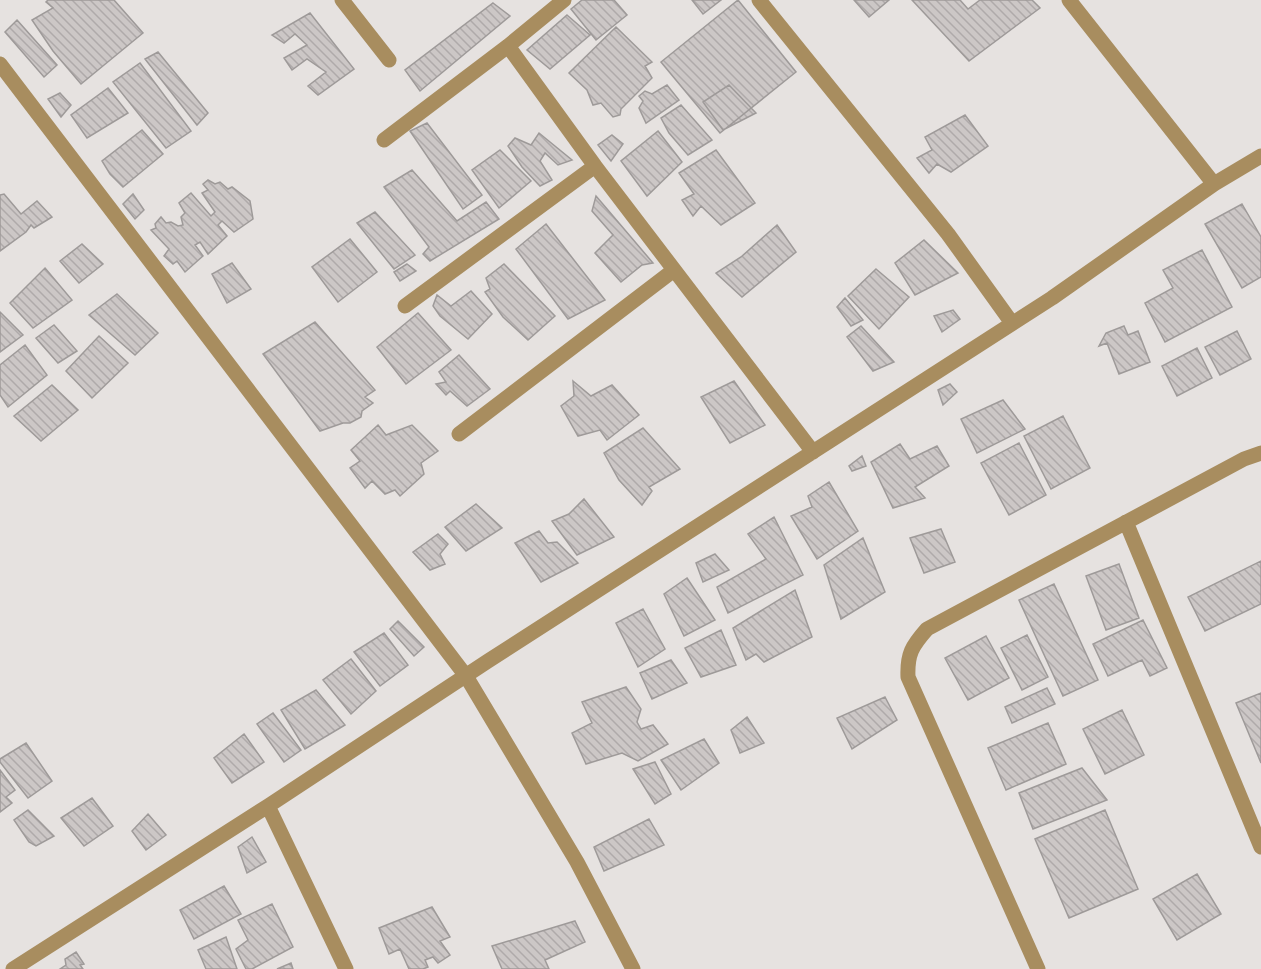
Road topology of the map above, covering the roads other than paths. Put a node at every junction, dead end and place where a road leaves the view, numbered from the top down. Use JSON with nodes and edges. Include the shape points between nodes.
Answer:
{"nodes":[{"id":1,"x":342,"y":0,"type":"edge"},
{"id":2,"x":564,"y":0,"type":"edge"},
{"id":3,"x":759,"y":0,"type":"edge"},
{"id":4,"x":1069,"y":0,"type":"edge"},
{"id":5,"x":508,"y":46,"type":"junction"},
{"id":6,"x":389,"y":60,"type":"dead end"},
{"id":7,"x":0,"y":64,"type":"edge"},
{"id":8,"x":384,"y":140,"type":"dead end"},
{"id":9,"x":1261,"y":156,"type":"edge"},
{"id":10,"x":595,"y":166,"type":"junction"},
{"id":11,"x":1214,"y":184,"type":"junction"},
{"id":12,"x":674,"y":270,"type":"junction"},
{"id":13,"x":405,"y":306,"type":"dead end"},
{"id":14,"x":1012,"y":323,"type":"junction"},
{"id":15,"x":459,"y":434,"type":"dead end"},
{"id":16,"x":813,"y":452,"type":"junction"},
{"id":17,"x":1261,"y":453,"type":"edge"},
{"id":18,"x":1126,"y":522,"type":"junction"},
{"id":19,"x":466,"y":676,"type":"junction"},
{"id":20,"x":268,"y":806,"type":"junction"},
{"id":21,"x":1261,"y":847,"type":"edge"},
{"id":22,"x":13,"y":969,"type":"edge"},
{"id":23,"x":346,"y":969,"type":"edge"},
{"id":24,"x":633,"y":969,"type":"edge"},
{"id":25,"x":1038,"y":969,"type":"edge"}],
"edges":[{"from":1,"to":6,"type":"street"},
{"from":2,"to":5,"type":"street"},
{"from":3,"to":14,"type":"street","via":[[948,234]]},
{"from":4,"to":11,"type":"street"},
{"from":5,"to":8,"type":"street"},
{"from":5,"to":10,"type":"street"},
{"from":7,"to":19,"type":"street"},
{"from":9,"to":11,"type":"street"},
{"from":10,"to":12,"type":"street"},
{"from":10,"to":13,"type":"street"},
{"from":11,"to":14,"type":"street"},
{"from":12,"to":15,"type":"street"},
{"from":12,"to":16,"type":"street"},
{"from":14,"to":16,"type":"street"},
{"from":16,"to":19,"type":"street"},
{"from":17,"to":18,"type":"street"},
{"from":18,"to":21,"type":"street"},
{"from":18,"to":25,"type":"street","via":[[927,629],[907,660],[908,677]]},
{"from":19,"to":20,"type":"street"},
{"from":19,"to":24,"type":"street","via":[[577,862]]},
{"from":20,"to":22,"type":"street"},
{"from":20,"to":23,"type":"street"}]}
